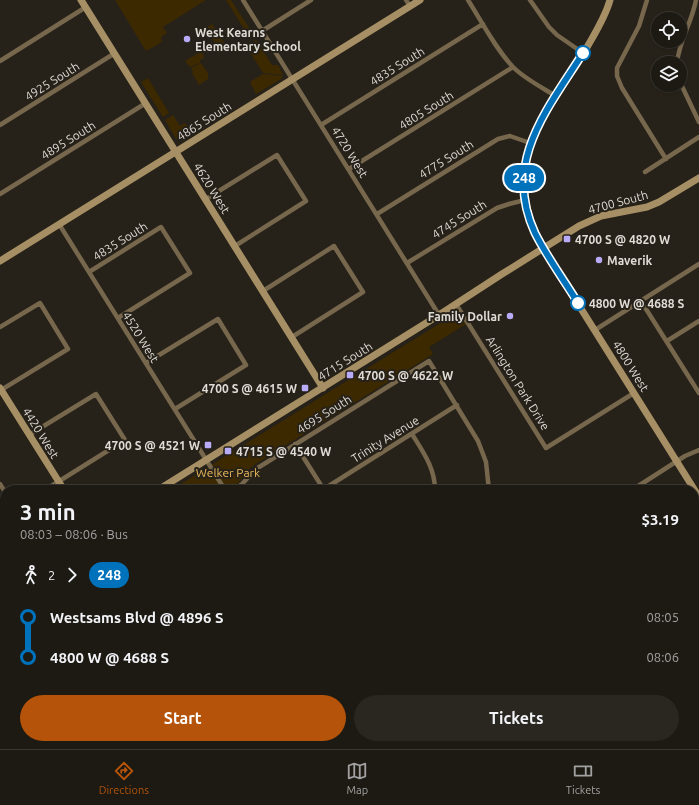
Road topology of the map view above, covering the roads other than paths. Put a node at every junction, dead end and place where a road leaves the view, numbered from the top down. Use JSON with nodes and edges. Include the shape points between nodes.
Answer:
{"nodes":[{"id":1,"x":81,"y":0,"type":"edge"},
{"id":2,"x":243,"y":0,"type":"edge"},
{"id":3,"x":311,"y":0,"type":"edge"},
{"id":4,"x":420,"y":0,"type":"edge"},
{"id":5,"x":468,"y":0,"type":"edge"},
{"id":6,"x":530,"y":0,"type":"edge"},
{"id":7,"x":610,"y":0,"type":"edge"},
{"id":8,"x":647,"y":0,"type":"edge"},
{"id":9,"x":696,"y":0,"type":"edge"},
{"id":10,"x":408,"y":3,"type":"edge"},
{"id":11,"x":86,"y":7,"type":"junction"},
{"id":12,"x":483,"y":24,"type":"junction"},
{"id":13,"x":262,"y":31,"type":"junction"},
{"id":14,"x":583,"y":53,"type":"junction"},
{"id":15,"x":115,"y":54,"type":"junction"},
{"id":16,"x":678,"y":56,"type":"edge"},
{"id":17,"x":0,"y":61,"type":"edge"},
{"id":18,"x":513,"y":67,"type":"junction"},
{"id":19,"x":292,"y":80,"type":"junction"},
{"id":20,"x":685,"y":92,"type":"edge"},
{"id":21,"x":556,"y":96,"type":"junction"},
{"id":22,"x":146,"y":103,"type":"junction"},
{"id":23,"x":699,"y":122,"type":"edge"},
{"id":24,"x":0,"y":125,"type":"edge"},
{"id":25,"x":321,"y":125,"type":"junction"},
{"id":26,"x":699,"y":137,"type":"edge"},
{"id":27,"x":530,"y":143,"type":"junction"},
{"id":28,"x":176,"y":152,"type":"junction"},
{"id":29,"x":666,"y":158,"type":"junction"},
{"id":30,"x":349,"y":170,"type":"junction"},
{"id":31,"x":645,"y":172,"type":"dead end"},
{"id":32,"x":699,"y":178,"type":"edge"},
{"id":33,"x":0,"y":194,"type":"edge"},
{"id":34,"x":206,"y":199,"type":"junction"},
{"id":35,"x":525,"y":200,"type":"junction"},
{"id":36,"x":377,"y":214,"type":"junction"},
{"id":37,"x":59,"y":224,"type":"junction"},
{"id":38,"x":235,"y":246,"type":"junction"},
{"id":39,"x":543,"y":248,"type":"junction"},
{"id":40,"x":0,"y":261,"type":"edge"},
{"id":41,"x":407,"y":263,"type":"junction"},
{"id":42,"x":699,"y":264,"type":"edge"},
{"id":43,"x":89,"y":272,"type":"junction"},
{"id":44,"x":263,"y":291,"type":"junction"},
{"id":45,"x":641,"y":301,"type":"junction"},
{"id":46,"x":456,"y":304,"type":"junction"},
{"id":47,"x":439,"y":315,"type":"junction"},
{"id":48,"x":118,"y":318,"type":"junction"},
{"id":49,"x":699,"y":321,"type":"edge"},
{"id":50,"x":0,"y":328,"type":"edge"},
{"id":51,"x":595,"y":330,"type":"junction"},
{"id":52,"x":292,"y":337,"type":"junction"},
{"id":53,"x":667,"y":341,"type":"junction"},
{"id":54,"x":146,"y":363,"type":"junction"},
{"id":55,"x":323,"y":388,"type":"junction"},
{"id":56,"x":1,"y":389,"type":"edge"},
{"id":57,"x":634,"y":393,"type":"junction"},
{"id":58,"x":699,"y":393,"type":"edge"},
{"id":59,"x":457,"y":405,"type":"junction"},
{"id":60,"x":175,"y":409,"type":"junction"},
{"id":61,"x":412,"y":434,"type":"junction"},
{"id":62,"x":29,"y":435,"type":"junction"},
{"id":63,"x":295,"y":444,"type":"junction"},
{"id":64,"x":699,"y":450,"type":"edge"},
{"id":65,"x":206,"y":460,"type":"junction"},
{"id":66,"x":677,"y":462,"type":"junction"},
{"id":67,"x":58,"y":482,"type":"junction"},
{"id":68,"x":53,"y":485,"type":"edge"},
{"id":69,"x":60,"y":485,"type":"edge"},
{"id":70,"x":166,"y":485,"type":"edge"},
{"id":71,"x":222,"y":485,"type":"edge"},
{"id":72,"x":242,"y":485,"type":"edge"},
{"id":73,"x":321,"y":485,"type":"edge"},
{"id":74,"x":330,"y":485,"type":"edge"},
{"id":75,"x":436,"y":485,"type":"edge"},
{"id":76,"x":488,"y":485,"type":"edge"},
{"id":77,"x":640,"y":485,"type":"edge"},
{"id":78,"x":691,"y":485,"type":"edge"}],
"edges":[{"from":1,"to":11,"type":"street","name":"4620 West"},
{"from":2,"to":13,"type":"street","name":"4720 West"},
{"from":3,"to":13,"type":"street"},
{"from":4,"to":10,"type":"street","name":"4865 South"},
{"from":5,"to":12,"type":"street"},
{"from":6,"to":14,"type":"street","via":[[539,15],[557,35]]},
{"from":7,"to":14,"type":"street","name":"4800 West","via":[[602,22]]},
{"from":8,"to":29,"type":"street","via":[[639,26],[619,63],[617,76]]},
{"from":9,"to":16,"type":"street"},
{"from":10,"to":19,"type":"street","name":"4865 South"},
{"from":11,"to":15,"type":"street","name":"4620 West"},
{"from":11,"to":17,"type":"street"},
{"from":12,"to":18,"type":"street"},
{"from":12,"to":25,"type":"street","name":"4835 South"},
{"from":13,"to":19,"type":"street","name":"4720 West"},
{"from":14,"to":21,"type":"street","name":"4800 West"},
{"from":15,"to":22,"type":"street","name":"4620 West"},
{"from":15,"to":24,"type":"street","name":"4925 South"},
{"from":18,"to":21,"type":"street"},
{"from":18,"to":30,"type":"street","name":"4805 South"},
{"from":19,"to":25,"type":"street","name":"4720 West"},
{"from":19,"to":28,"type":"street","name":"4865 South"},
{"from":20,"to":23,"type":"street"},
{"from":21,"to":27,"type":"street","name":"4800 West","via":[[537,126]]},
{"from":22,"to":28,"type":"street","name":"4620 West"},
{"from":22,"to":33,"type":"street","name":"4895 South"},
{"from":25,"to":30,"type":"street","name":"4720 West"},
{"from":26,"to":29,"type":"street"},
{"from":27,"to":35,"type":"street","name":"4800 West","via":[[524,168]]},
{"from":27,"to":36,"type":"street","name":"4775 South","via":[[510,136],[498,139]]},
{"from":28,"to":34,"type":"street","name":"4620 West"},
{"from":28,"to":37,"type":"street","name":"4865 South"},
{"from":29,"to":31,"type":"street"},
{"from":30,"to":36,"type":"street","name":"4720 West"},
{"from":32,"to":39,"type":"street","name":"4700 South","via":[[659,202],[601,216],[585,223]]},
{"from":34,"to":38,"type":"street","name":"4620 West"},
{"from":34,"to":38,"type":"street","via":[[277,155],[306,201]]},
{"from":35,"to":39,"type":"street","name":"4800 West","via":[[531,222]]},
{"from":35,"to":41,"type":"street","name":"4745 South","via":[[497,208]]},
{"from":36,"to":41,"type":"street","name":"4720 West"},
{"from":37,"to":40,"type":"street","name":"4865 South"},
{"from":37,"to":43,"type":"street","name":"4520 West"},
{"from":38,"to":44,"type":"street","name":"4620 West"},
{"from":39,"to":46,"type":"street","name":"4715 South"},
{"from":39,"to":51,"type":"street","name":"4800 West"},
{"from":41,"to":47,"type":"street","name":"4720 West"},
{"from":42,"to":45,"type":"street"},
{"from":43,"to":48,"type":"street","name":"4520 West"},
{"from":43,"to":48,"type":"street","name":"4835 South","via":[[161,227],[190,273]]},
{"from":44,"to":52,"type":"street","name":"4620 West"},
{"from":44,"to":52,"type":"street","via":[[334,246],[363,292]]},
{"from":45,"to":51,"type":"street"},
{"from":45,"to":53,"type":"street"},
{"from":46,"to":47,"type":"street","name":"4715 South"},
{"from":46,"to":57,"type":"street","name":"Arlington Park Drive","via":[[546,448]]},
{"from":47,"to":55,"type":"street","name":"4715 South"},
{"from":48,"to":54,"type":"street","name":"4520 West"},
{"from":49,"to":53,"type":"street"},
{"from":50,"to":56,"type":"street","via":[[40,303],[68,349]]},
{"from":51,"to":57,"type":"street","name":"4800 West"},
{"from":52,"to":55,"type":"street","name":"4620 West"},
{"from":53,"to":58,"type":"street"},
{"from":54,"to":60,"type":"street","name":"4520 West"},
{"from":54,"to":60,"type":"street","via":[[218,318],[246,365]]},
{"from":55,"to":65,"type":"street","name":"4715 South"},
{"from":56,"to":62,"type":"street","name":"4420 West"},
{"from":57,"to":66,"type":"street","name":"4800 West"},
{"from":59,"to":61,"type":"street","name":"Trinity Avenue"},
{"from":59,"to":63,"type":"street","name":"4695 South","via":[[429,360]]},
{"from":59,"to":76,"type":"street","via":[[481,447]]},
{"from":60,"to":65,"type":"street","name":"4520 West"},
{"from":61,"to":74,"type":"street","name":"Trinity Avenue"},
{"from":61,"to":75,"type":"street","via":[[430,463]]},
{"from":62,"to":67,"type":"street","name":"4420 West"},
{"from":62,"to":67,"type":"street","via":[[96,394],[125,440]]},
{"from":63,"to":72,"type":"street","name":"4695 South","via":[[256,469]]},
{"from":63,"to":73,"type":"street"},
{"from":64,"to":66,"type":"street"},
{"from":65,"to":70,"type":"street","name":"4715 South"},
{"from":65,"to":71,"type":"street","name":"4520 West"},
{"from":66,"to":77,"type":"street"},
{"from":66,"to":78,"type":"street","name":"4800 West"},
{"from":67,"to":68,"type":"street"},
{"from":67,"to":69,"type":"street","name":"4420 West"}]}
